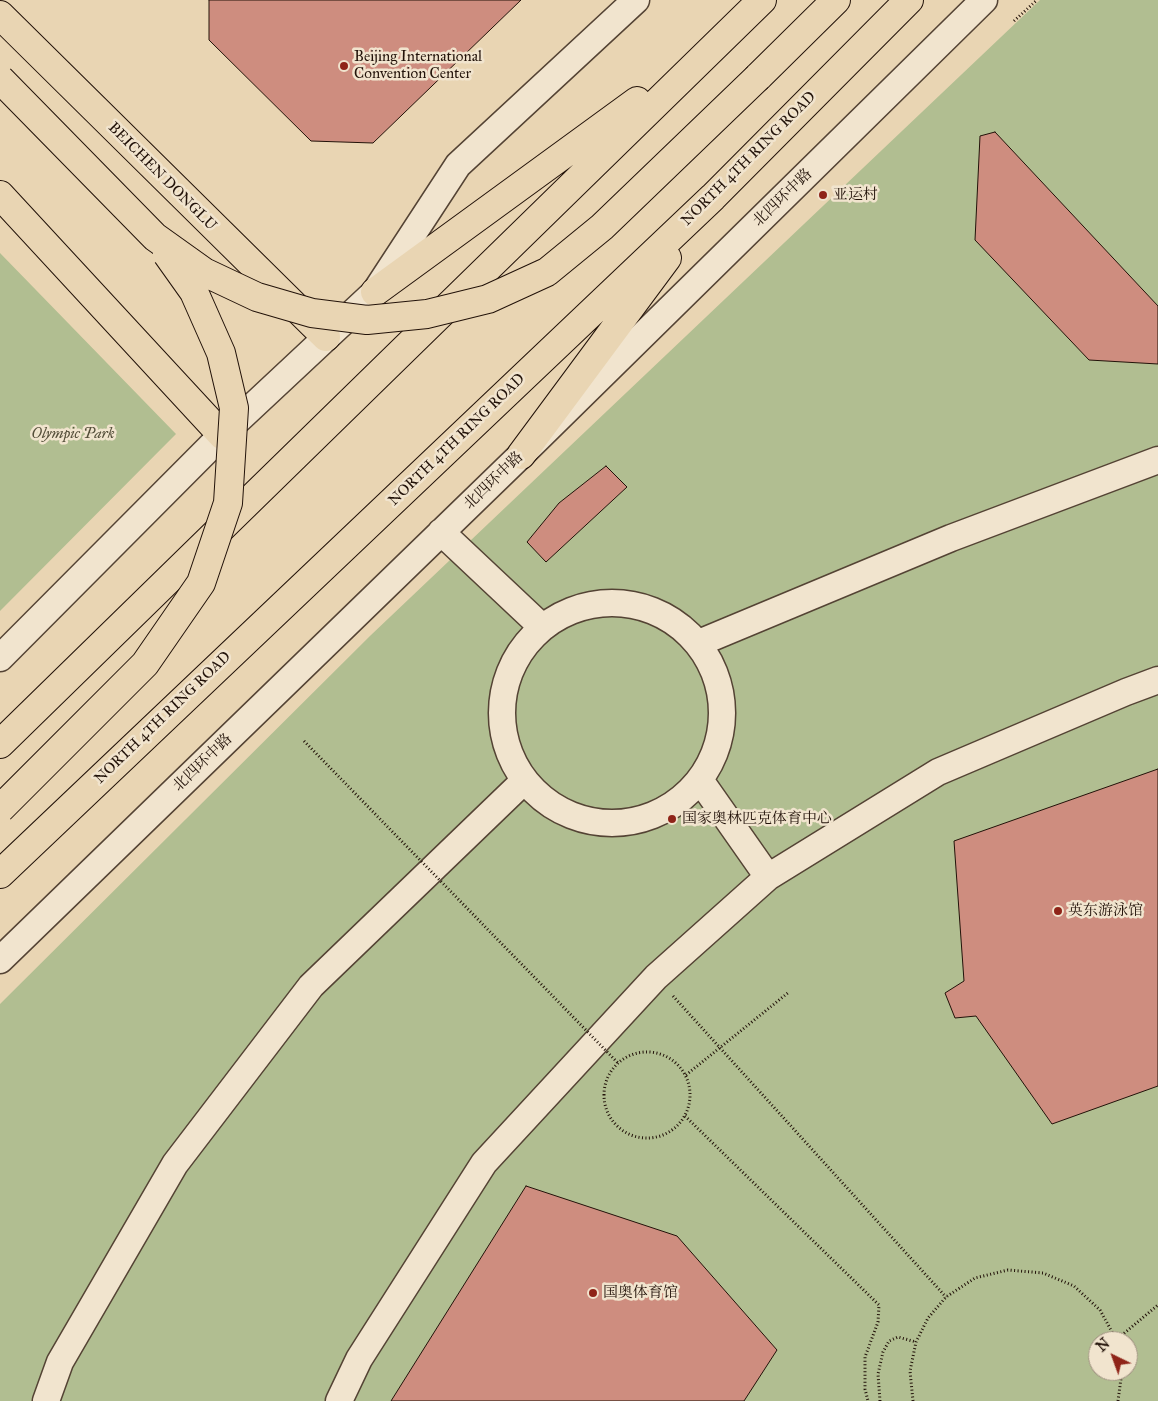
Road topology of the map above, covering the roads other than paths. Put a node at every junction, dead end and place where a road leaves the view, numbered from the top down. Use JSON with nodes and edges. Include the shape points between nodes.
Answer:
{"nodes":[{"id":1,"x":636,"y":0,"type":"edge"},
{"id":2,"x":762,"y":0,"type":"edge"},
{"id":3,"x":836,"y":0,"type":"edge"},
{"id":4,"x":909,"y":0,"type":"edge"},
{"id":5,"x":984,"y":0,"type":"edge"},
{"id":6,"x":3,"y":21,"type":"edge"},
{"id":7,"x":715,"y":44,"type":"junction"},
{"id":8,"x":0,"y":79,"type":"edge"},
{"id":9,"x":0,"y":195,"type":"edge"},
{"id":10,"x":713,"y":197,"type":"junction"},
{"id":11,"x":155,"y":237,"type":"junction"},
{"id":12,"x":375,"y":292,"type":"junction"},
{"id":13,"x":326,"y":337,"type":"junction"},
{"id":14,"x":222,"y":434,"type":"junction"},
{"id":15,"x":521,"y":455,"type":"junction"},
{"id":16,"x":1158,"y":460,"type":"edge"},
{"id":17,"x":441,"y":532,"type":"junction"},
{"id":18,"x":542,"y":628,"type":"junction"},
{"id":19,"x":699,"y":643,"type":"junction"},
{"id":20,"x":0,"y":658,"type":"edge"},
{"id":21,"x":1158,"y":680,"type":"edge"},
{"id":22,"x":0,"y":744,"type":"edge"},
{"id":23,"x":700,"y":780,"type":"junction"},
{"id":24,"x":524,"y":781,"type":"junction"},
{"id":25,"x":0,"y":809,"type":"edge"},
{"id":26,"x":0,"y":874,"type":"edge"},
{"id":27,"x":768,"y":877,"type":"junction"},
{"id":28,"x":0,"y":960,"type":"edge"},
{"id":29,"x":46,"y":1401,"type":"edge"},
{"id":30,"x":339,"y":1401,"type":"edge"}],
"edges":[{"from":1,"to":12,"type":"street","via":[[458,165]]},
{"from":2,"to":7,"type":"main road"},
{"from":3,"to":11,"type":"main road","bridge":true,"via":[[602,227],[547,272],[488,299],[427,314],[367,320],[312,313],[257,297],[213,276]]},
{"from":4,"to":10,"type":"main road","name":"NORTH 4TH RING ROAD"},
{"from":5,"to":15,"type":"street","name":"北四环中路"},
{"from":6,"to":13,"type":"main road","name":"BEICHEN DONGLU"},
{"from":7,"to":12,"type":"main road"},
{"from":7,"to":22,"type":"main road"},
{"from":8,"to":11,"type":"main road","bridge":true},
{"from":9,"to":14,"type":"main road"},
{"from":10,"to":15,"type":"main road"},
{"from":10,"to":26,"type":"main road","name":"NORTH 4TH RING ROAD"},
{"from":11,"to":25,"type":"main road","bridge":true,"via":[[194,292],[221,353],[234,408],[228,503],[201,583],[145,664]]},
{"from":12,"to":13,"type":"street"},
{"from":13,"to":14,"type":"street"},
{"from":14,"to":20,"type":"street"},
{"from":15,"to":17,"type":"street","name":"北四环中路"},
{"from":16,"to":19,"type":"street","via":[[951,538]]},
{"from":17,"to":18,"type":"street"},
{"from":17,"to":28,"type":"street","name":"北四环中路"},
{"from":18,"to":19,"type":"street","via":[[572,610],[606,603],[632,605],[673,620]]},
{"from":18,"to":24,"type":"street","via":[[519,653],[505,684],[501,718],[508,751]]},
{"from":19,"to":23,"type":"street","via":[[716,675],[723,712],[717,748]]},
{"from":21,"to":27,"type":"street","via":[[938,772]]},
{"from":23,"to":24,"type":"street","via":[[676,804],[661,812],[646,819],[612,824],[579,819],[549,804]]},
{"from":23,"to":27,"type":"street"},
{"from":24,"to":29,"type":"street","via":[[311,986],[175,1164],[60,1362]]},
{"from":27,"to":30,"type":"street","via":[[656,977],[484,1163],[359,1358]]}]}
